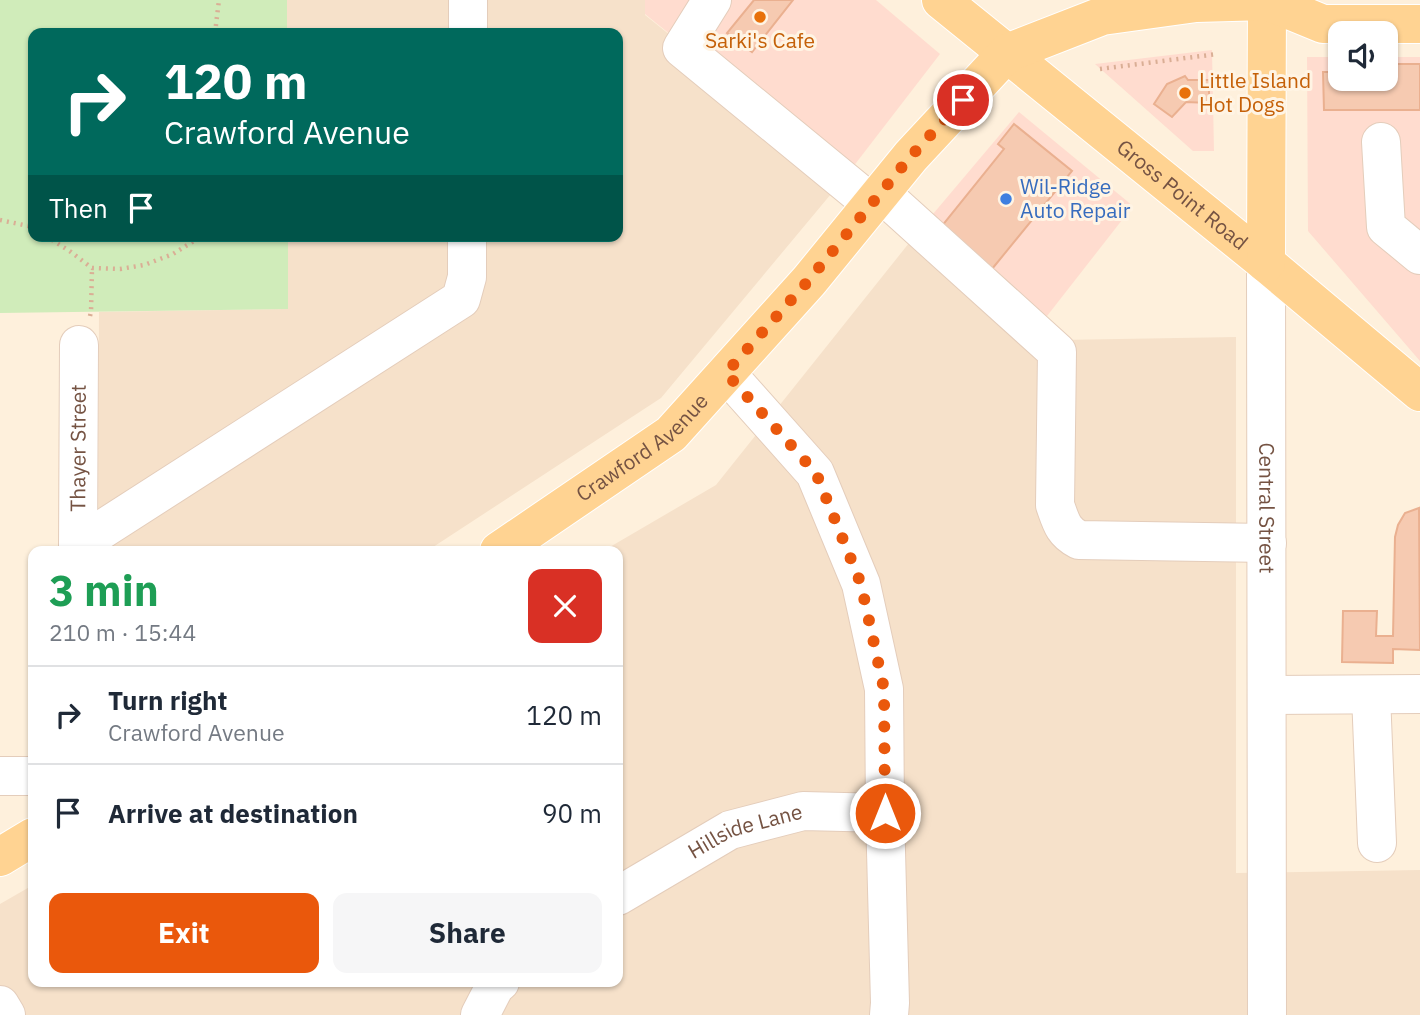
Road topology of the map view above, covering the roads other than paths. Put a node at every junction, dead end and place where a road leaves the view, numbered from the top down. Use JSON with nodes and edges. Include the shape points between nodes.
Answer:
{"nodes":[{"id":1,"x":468,"y":0,"type":"edge"},
{"id":2,"x":712,"y":0,"type":"edge"},
{"id":3,"x":941,"y":0,"type":"edge"},
{"id":4,"x":1268,"y":0,"type":"edge"},
{"id":5,"x":1420,"y":24,"type":"edge"},
{"id":6,"x":468,"y":28,"type":"edge"},
{"id":7,"x":1007,"y":53,"type":"junction"},
{"id":8,"x":1381,"y":142,"type":"dead end"},
{"id":9,"x":876,"y":198,"type":"junction"},
{"id":10,"x":467,"y":242,"type":"edge"},
{"id":11,"x":1420,"y":255,"type":"edge"},
{"id":12,"x":1266,"y":263,"type":"junction"},
{"id":13,"x":79,"y":345,"type":"road end"},
{"id":14,"x":726,"y":373,"type":"junction"},
{"id":15,"x":1420,"y":392,"type":"edge"},
{"id":16,"x":1267,"y":543,"type":"junction"},
{"id":17,"x":78,"y":546,"type":"edge"},
{"id":18,"x":81,"y":546,"type":"edge"},
{"id":19,"x":506,"y":546,"type":"edge"},
{"id":20,"x":1420,"y":694,"type":"edge"},
{"id":21,"x":1267,"y":695,"type":"junction"},
{"id":22,"x":1371,"y":695,"type":"junction"},
{"id":23,"x":0,"y":776,"type":"edge"},
{"id":24,"x":28,"y":776,"type":"edge"},
{"id":25,"x":885,"y":813,"type":"junction"},
{"id":26,"x":28,"y":840,"type":"edge"},
{"id":27,"x":1377,"y":843,"type":"dead end"},
{"id":28,"x":0,"y":858,"type":"edge"},
{"id":29,"x":623,"y":893,"type":"edge"},
{"id":30,"x":494,"y":987,"type":"edge"},
{"id":31,"x":0,"y":1005,"type":"edge"},
{"id":32,"x":6,"y":1015,"type":"edge"},
{"id":33,"x":480,"y":1015,"type":"edge"},
{"id":34,"x":889,"y":1015,"type":"edge"},
{"id":35,"x":1267,"y":1015,"type":"edge"}],
"edges":[{"from":1,"to":6,"type":"street"},
{"from":2,"to":9,"type":"street","via":[[682,48]]},
{"from":3,"to":7,"type":"main road","name":"Gross Point Road"},
{"from":4,"to":5,"type":"main road","name":"Crawford Avenue","via":[[1323,24]]},
{"from":4,"to":7,"type":"main road","name":"Crawford Avenue","via":[[1196,3],[1102,16]]},
{"from":4,"to":12,"type":"main road","name":"Central Street"},
{"from":7,"to":9,"type":"main road","name":"Crawford Avenue"},
{"from":7,"to":12,"type":"main road","name":"Gross Point Road"},
{"from":8,"to":11,"type":"street","via":[[1386,227]]},
{"from":9,"to":14,"type":"main road","name":"Crawford Avenue"},
{"from":9,"to":16,"type":"street","via":[[1056,352],[1055,505],[1069,535],[1079,540]]},
{"from":10,"to":18,"type":"street","via":[[467,277],[461,299]]},
{"from":12,"to":15,"type":"main road","name":"Gross Point Road"},
{"from":12,"to":16,"type":"street","name":"Central Street"},
{"from":13,"to":17,"type":"street","name":"Thayer Street"},
{"from":14,"to":19,"type":"main road","name":"Crawford Avenue","via":[[671,434]]},
{"from":14,"to":25,"type":"street","via":[[816,473],[861,584],[884,689]]},
{"from":16,"to":21,"type":"street","name":"Central Street"},
{"from":20,"to":22,"type":"street"},
{"from":21,"to":22,"type":"street"},
{"from":21,"to":35,"type":"street","name":"Central Street"},
{"from":22,"to":27,"type":"street"},
{"from":23,"to":24,"type":"street"},
{"from":25,"to":29,"type":"street","name":"Hillside Lane","via":[[803,811],[730,830]]},
{"from":25,"to":34,"type":"street"},
{"from":26,"to":28,"type":"main road"},
{"from":30,"to":33,"type":"street"},
{"from":31,"to":32,"type":"street"}]}
